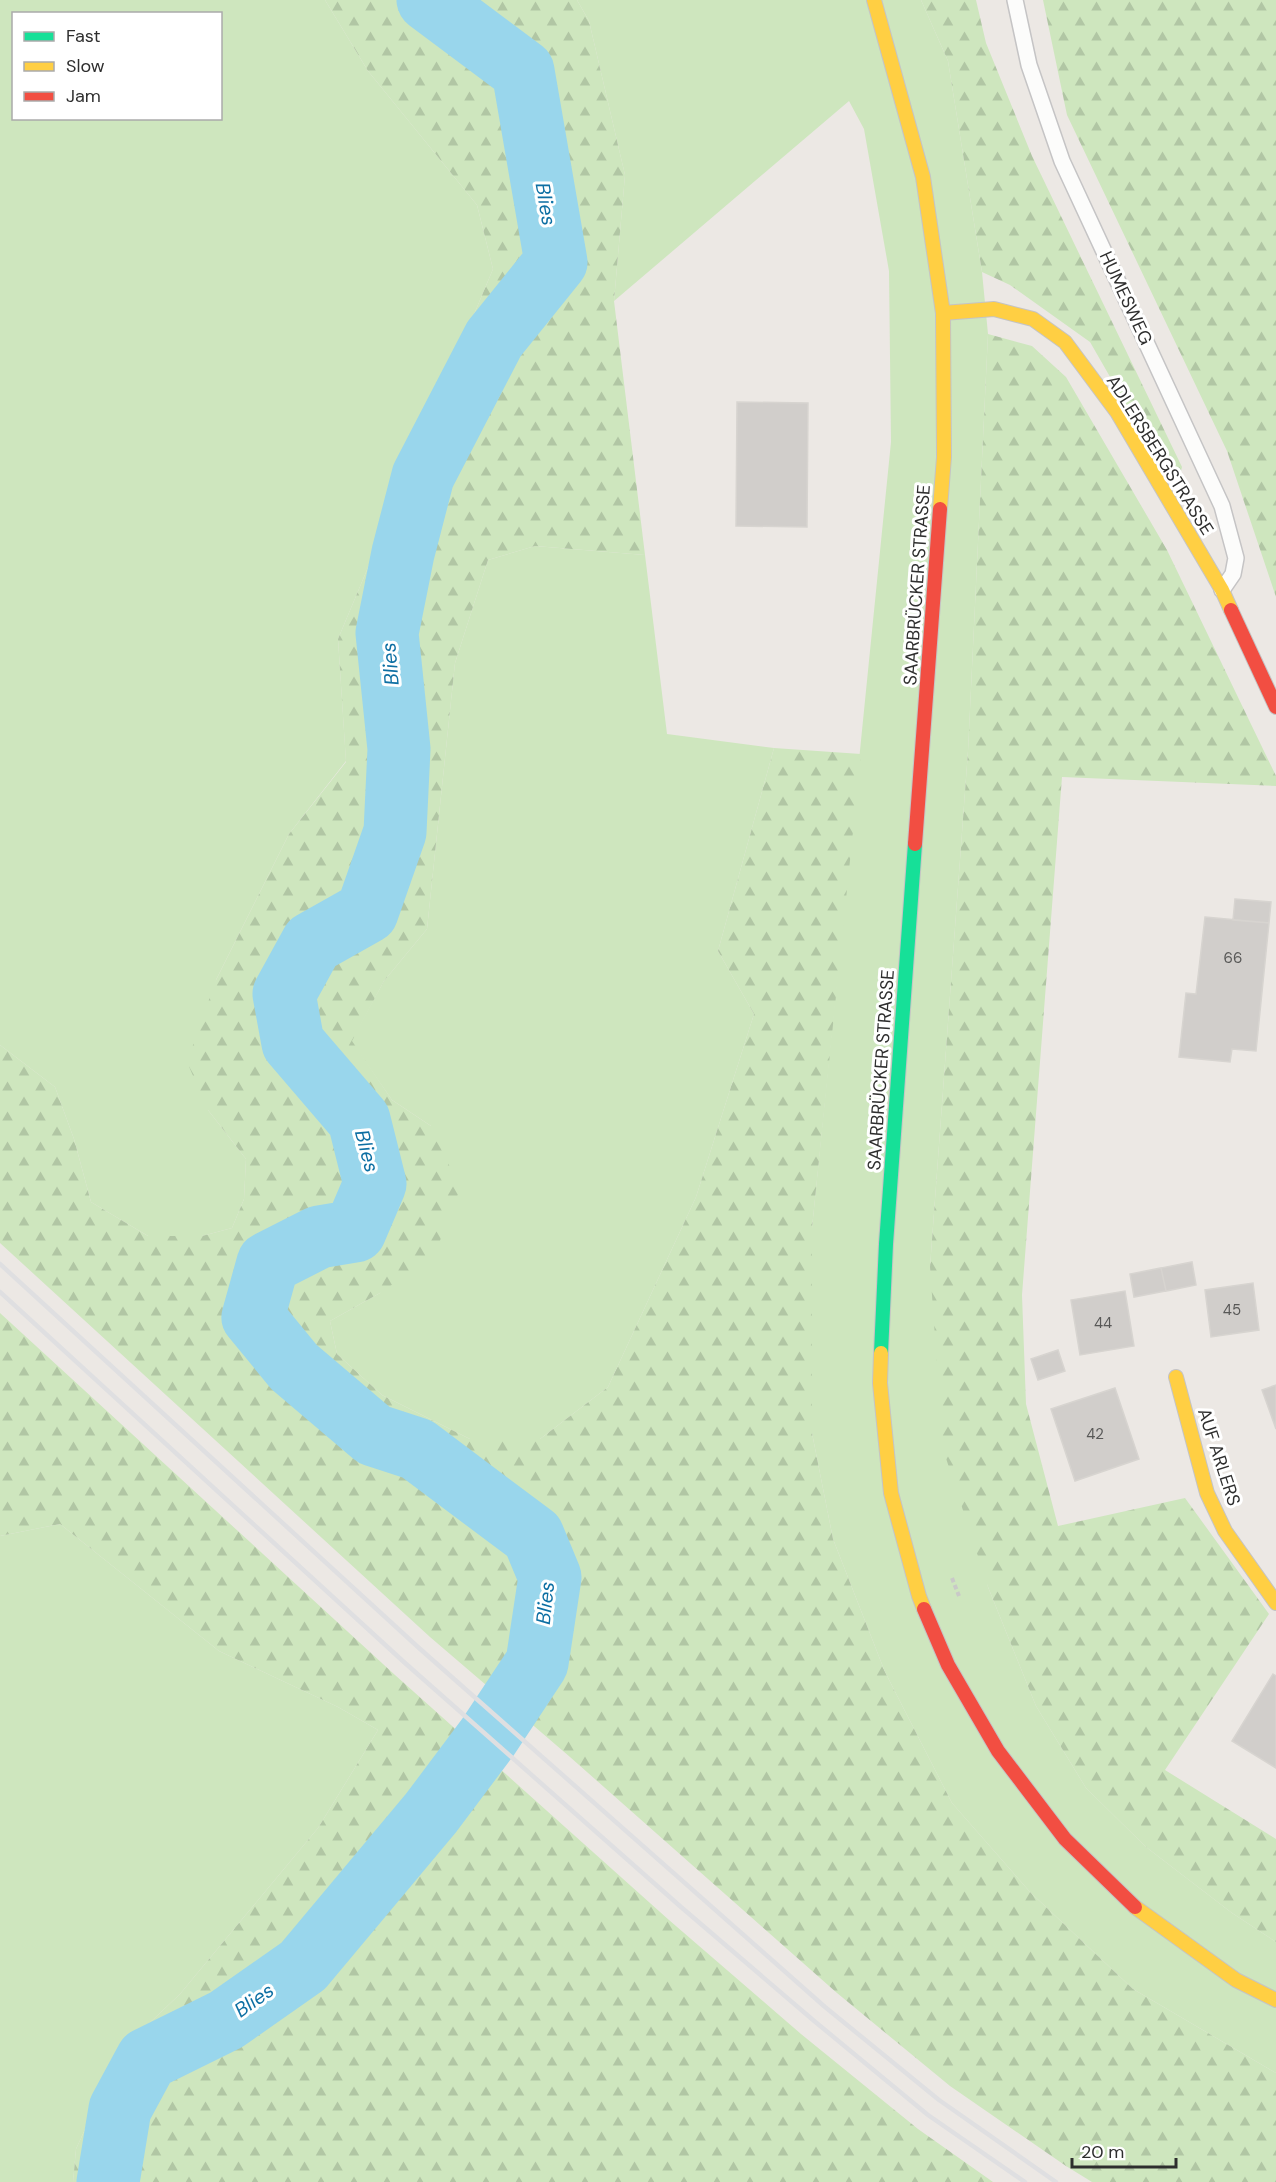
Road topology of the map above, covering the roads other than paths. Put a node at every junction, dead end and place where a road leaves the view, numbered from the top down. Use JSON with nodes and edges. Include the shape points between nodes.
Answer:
{"nodes":[{"id":1,"x":874,"y":0,"type":"edge"},
{"id":2,"x":1015,"y":0,"type":"edge"},
{"id":3,"x":943,"y":313,"type":"junction"},
{"id":4,"x":1222,"y":591,"type":"junction"},
{"id":5,"x":1276,"y":708,"type":"edge"},
{"id":6,"x":1176,"y":1377,"type":"dead end"},
{"id":7,"x":1276,"y":1604,"type":"edge"},
{"id":8,"x":1276,"y":2000,"type":"edge"}],
"edges":[{"from":1,"to":3,"type":"main road","name":"SAARBRÜCKER STRASSE","via":[[923,177]]},
{"from":2,"to":4,"type":"lane","name":"HUMESWEG","via":[[1029,64],[1062,161],[1222,506],[1236,558],[1233,574]]},
{"from":3,"to":4,"type":"main road","name":"ADLERSBERGSTRASSE","via":[[994,309],[1033,319],[1065,342],[1117,412]]},
{"from":3,"to":8,"type":"main road","name":"SAARBRÜCKER STRASSE","via":[[944,457],[888,1220],[880,1383],[891,1492],[919,1596],[948,1665],[1005,1760],[1065,1839],[1141,1913],[1236,1980]]},
{"from":4,"to":5,"type":"main road","name":"ADLERSBERGSTRASSE"},
{"from":6,"to":7,"type":"main road","name":"AUF ARLERS","via":[[1207,1493],[1225,1531]]}]}
